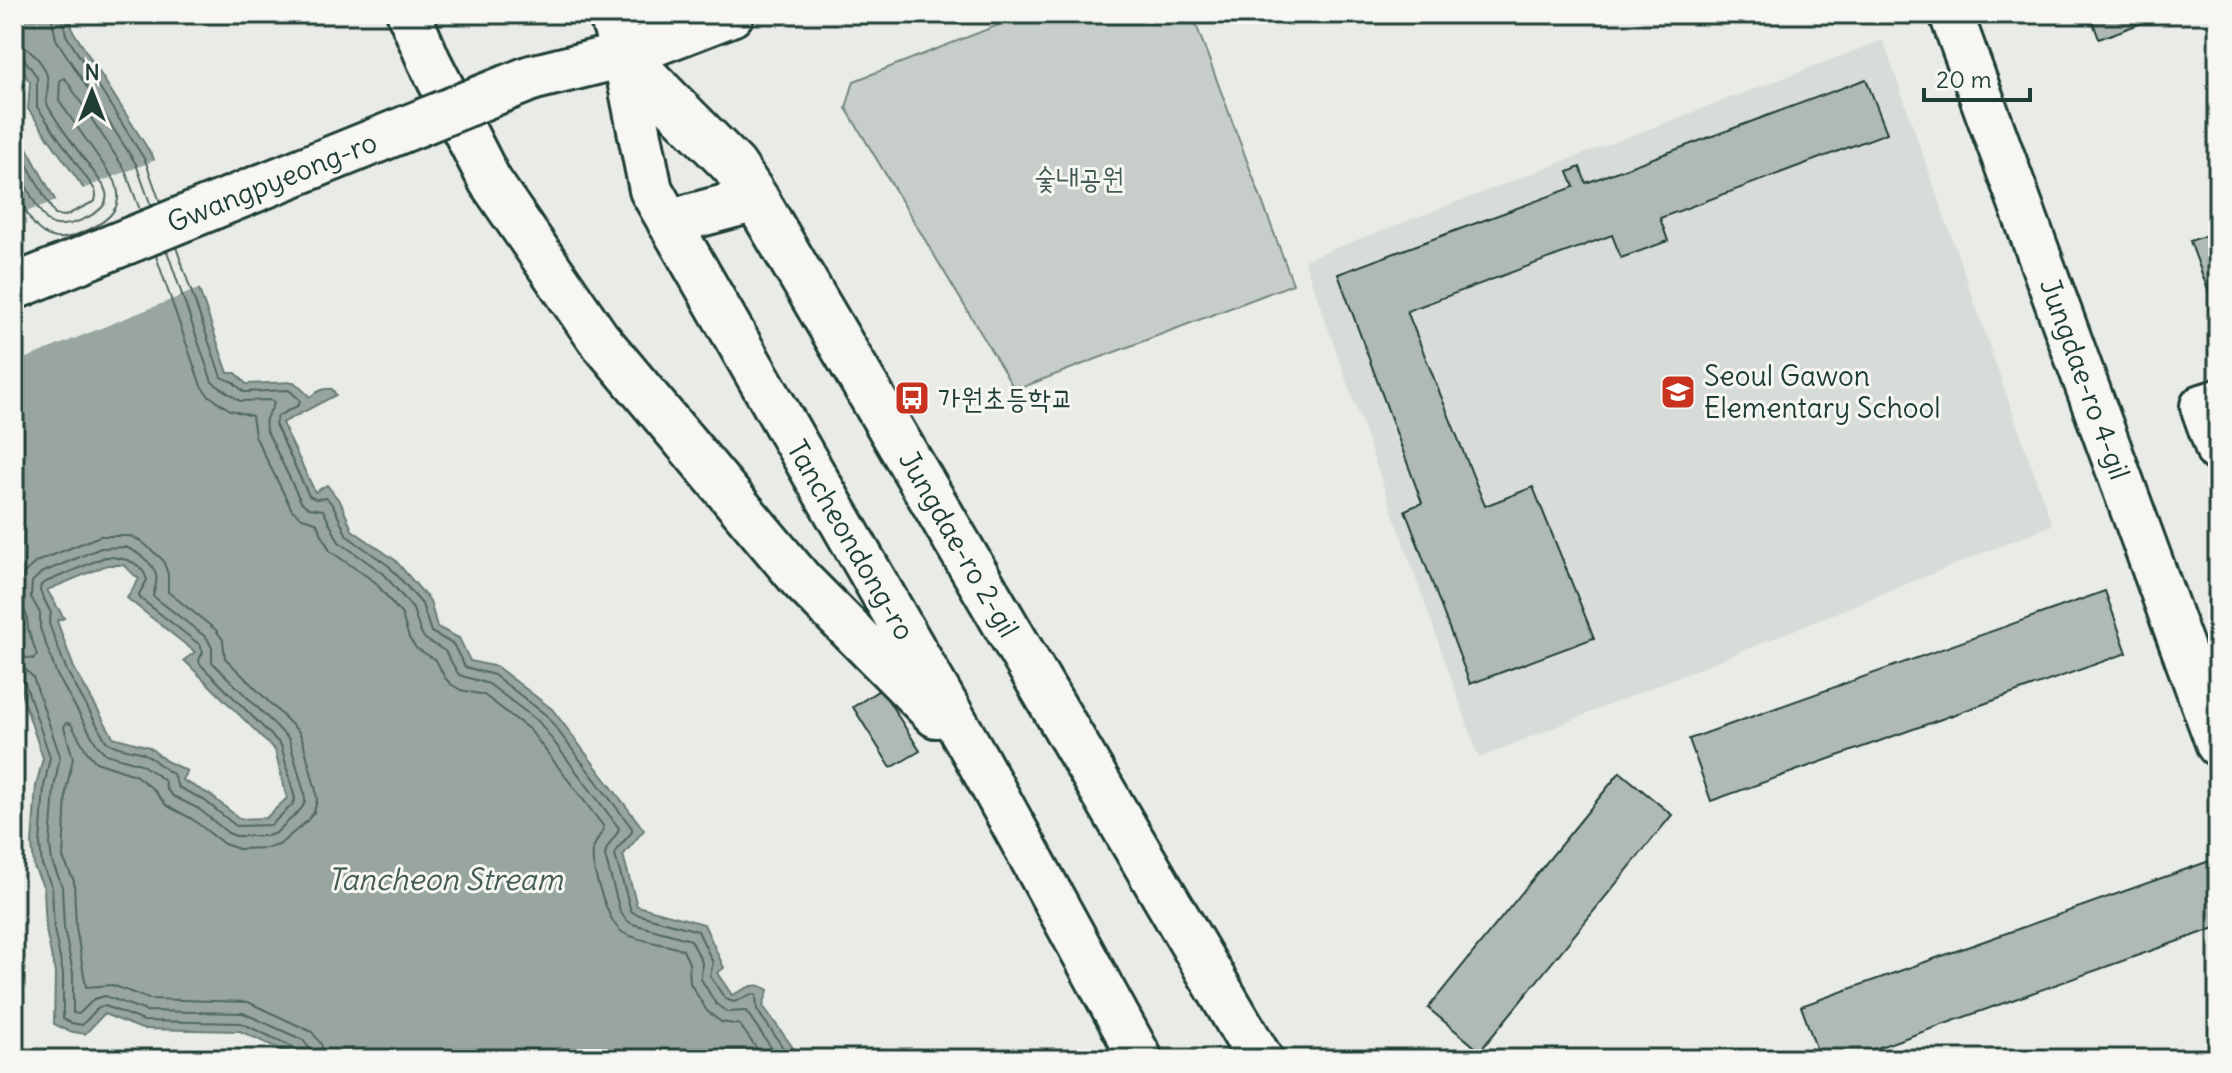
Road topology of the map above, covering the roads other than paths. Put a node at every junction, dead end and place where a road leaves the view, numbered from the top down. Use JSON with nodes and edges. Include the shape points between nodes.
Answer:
{"nodes":[{"id":1,"x":409,"y":14,"type":"edge"},
{"id":2,"x":588,"y":14,"type":"edge"},
{"id":3,"x":610,"y":14,"type":"edge"},
{"id":4,"x":731,"y":14,"type":"edge"},
{"id":5,"x":1951,"y":14,"type":"edge"},
{"id":6,"x":624,"y":55,"type":"junction"},
{"id":7,"x":756,"y":199,"type":"junction"},
{"id":8,"x":670,"y":222,"type":"junction"},
{"id":9,"x":14,"y":287,"type":"edge"},
{"id":10,"x":2218,"y":401,"type":"edge"},
{"id":11,"x":2218,"y":451,"type":"edge"},
{"id":12,"x":2218,"y":745,"type":"edge"},
{"id":13,"x":976,"y":757,"type":"junction"},
{"id":14,"x":1141,"y":1059,"type":"edge"},
{"id":15,"x":1260,"y":1059,"type":"edge"}],
"edges":[{"from":1,"to":13,"type":"street","via":[[490,181],[598,338],[801,580]]},
{"from":2,"to":6,"type":"street","name":"Tancheondong-ro"},
{"from":3,"to":6,"type":"street"},
{"from":4,"to":6,"type":"main road","name":"Gwangpyeong-ro"},
{"from":5,"to":12,"type":"street","name":"Jungdae-ro 4-gil"},
{"from":6,"to":7,"type":"main road","name":"Jungdae-ro 2-gil","via":[[734,166]]},
{"from":6,"to":8,"type":"street","name":"Tancheondong-ro","via":[[651,190]]},
{"from":6,"to":9,"type":"main road","name":"Gwangpyeong-ro","bridge":true,"via":[[531,78]]},
{"from":7,"to":8,"type":"main road"},
{"from":7,"to":15,"type":"main road","name":"Jungdae-ro 2-gil"},
{"from":8,"to":13,"type":"street","name":"Tancheondong-ro"},
{"from":10,"to":11,"type":"street","via":[[2202,406]]},
{"from":13,"to":14,"type":"street","name":"Tancheondong-ro"}]}
